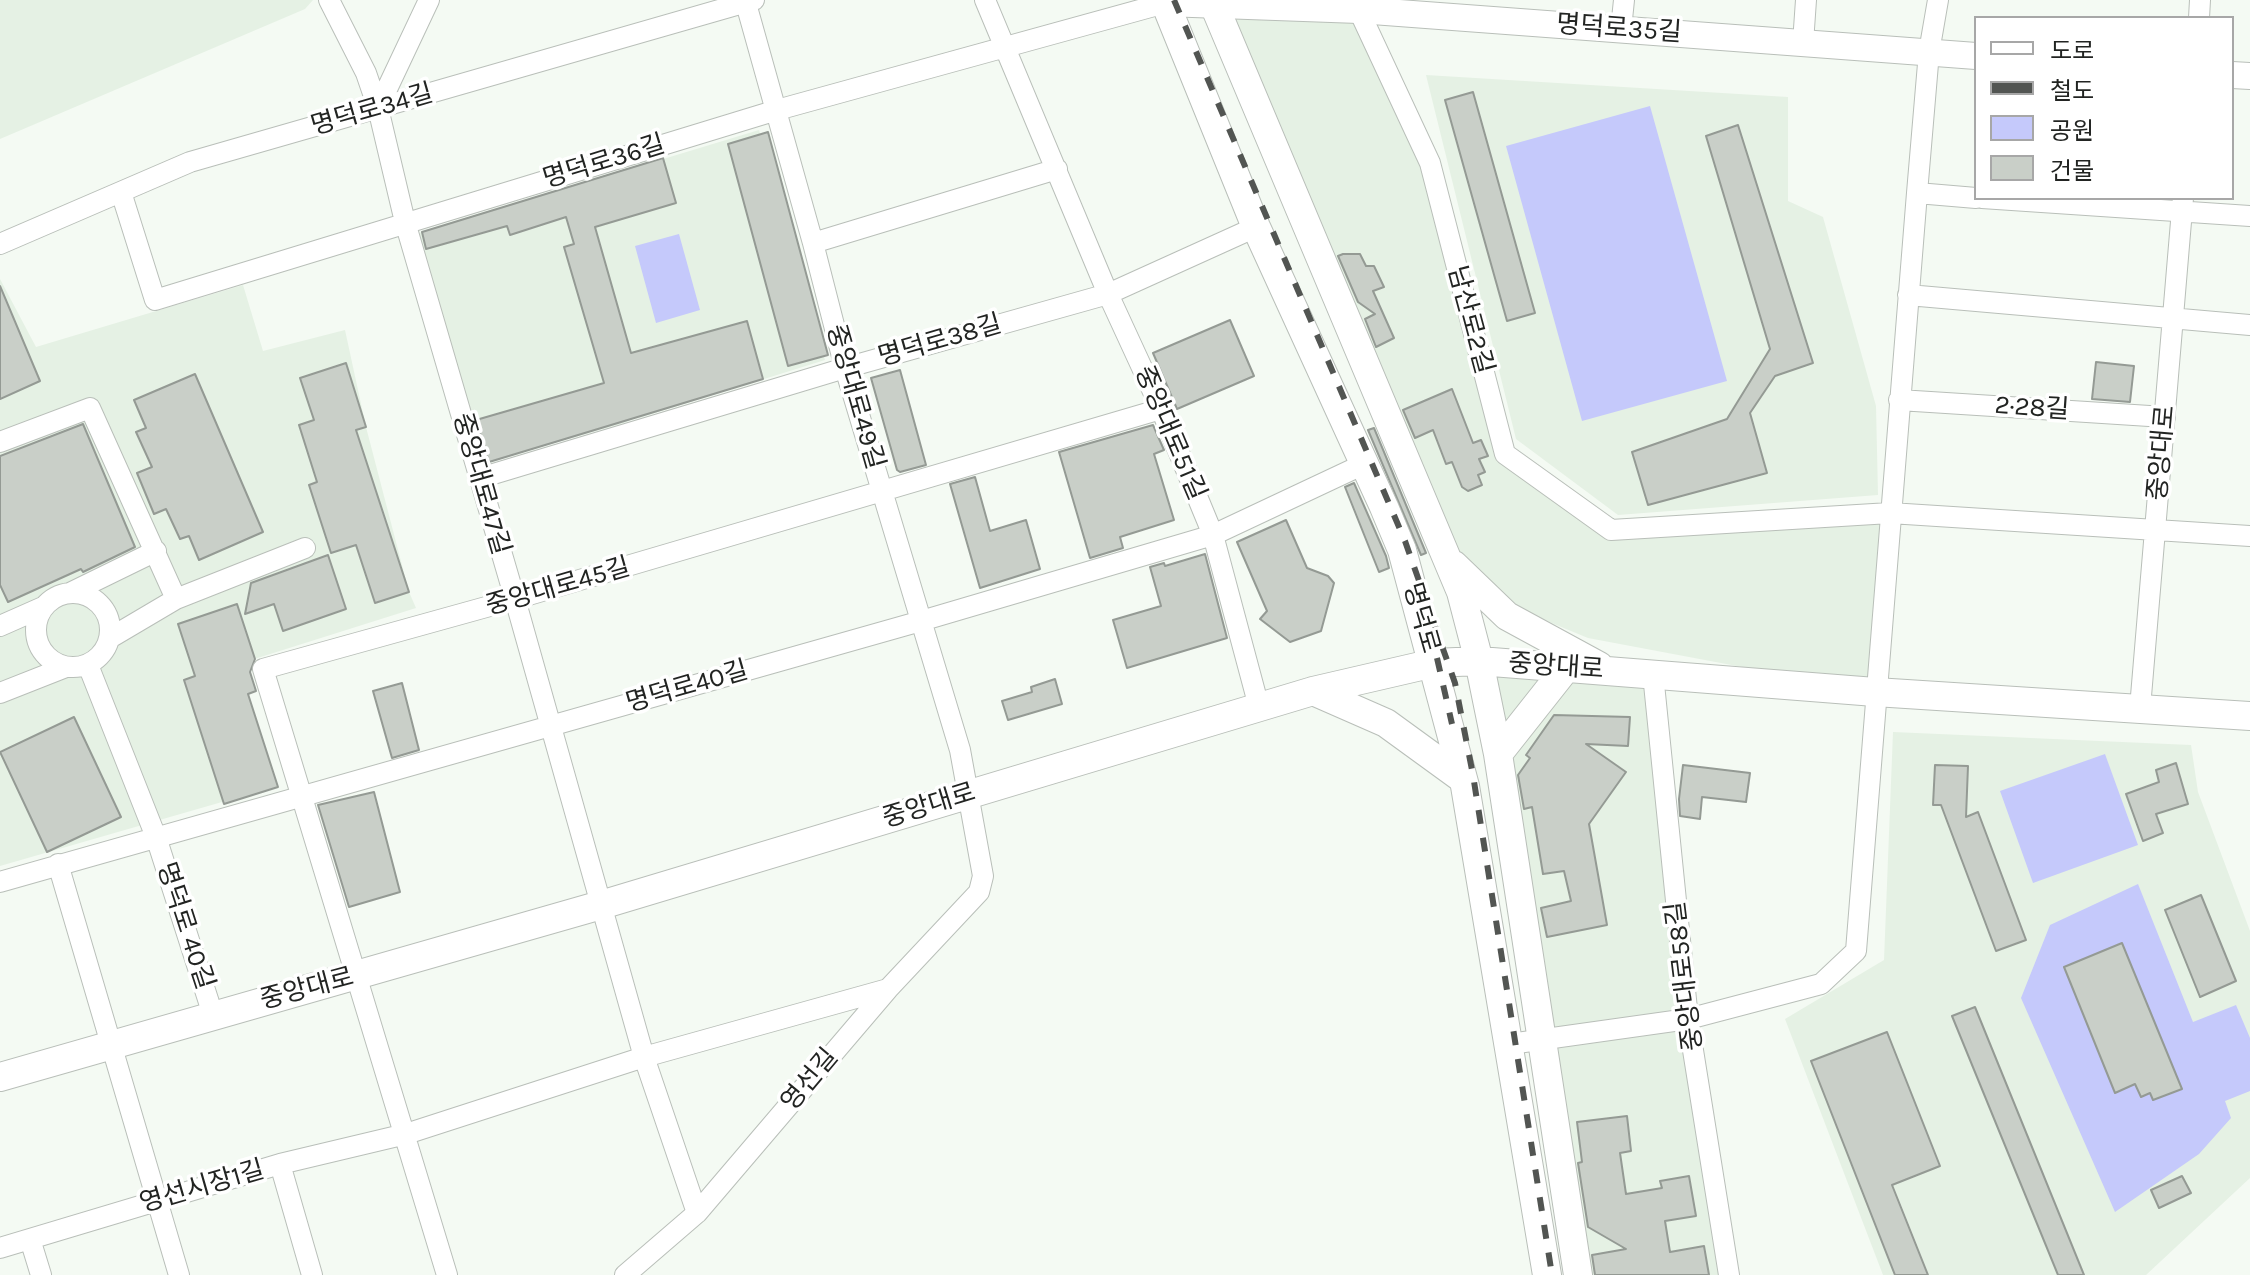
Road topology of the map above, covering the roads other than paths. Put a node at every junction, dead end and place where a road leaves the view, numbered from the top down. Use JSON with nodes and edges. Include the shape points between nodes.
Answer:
{"nodes":[{"id":1,"x":329,"y":0,"type":"edge"},
{"id":2,"x":429,"y":0,"type":"edge"},
{"id":3,"x":985,"y":0,"type":"edge"},
{"id":4,"x":1624,"y":0,"type":"edge"},
{"id":5,"x":1806,"y":0,"type":"edge"},
{"id":6,"x":1938,"y":0,"type":"edge"},
{"id":7,"x":748,"y":1,"type":"edge"},
{"id":8,"x":1165,"y":1,"type":"edge"},
{"id":9,"x":1213,"y":2,"type":"edge"},
{"id":10,"x":1357,"y":5,"type":"edge"},
{"id":11,"x":1621,"y":29,"type":"junction"},
{"id":12,"x":1803,"y":43,"type":"junction"},
{"id":13,"x":1006,"y":48,"type":"junction"},
{"id":14,"x":1929,"y":52,"type":"junction"},
{"id":15,"x":1974,"y":56,"type":"edge"},
{"id":16,"x":378,"y":108,"type":"junction"},
{"id":17,"x":777,"y":110,"type":"junction"},
{"id":18,"x":1057,"y":169,"type":"junction"},
{"id":19,"x":121,"y":192,"type":"junction"},
{"id":20,"x":1917,"y":193,"type":"junction"},
{"id":21,"x":1974,"y":198,"type":"edge"},
{"id":22,"x":2037,"y":200,"type":"edge"},
{"id":23,"x":2183,"y":205,"type":"edge"},
{"id":24,"x":2250,"y":216,"type":"edge"},
{"id":25,"x":405,"y":222,"type":"junction"},
{"id":26,"x":1256,"y":227,"type":"junction"},
{"id":27,"x":813,"y":243,"type":"junction"},
{"id":28,"x":0,"y":244,"type":"edge"},
{"id":29,"x":1108,"y":294,"type":"junction"},
{"id":30,"x":1908,"y":295,"type":"junction"},
{"id":31,"x":2173,"y":319,"type":"junction"},
{"id":32,"x":2250,"y":325,"type":"edge"},
{"id":33,"x":845,"y":368,"type":"junction"},
{"id":34,"x":1899,"y":400,"type":"junction"},
{"id":35,"x":1161,"y":409,"type":"junction"},
{"id":36,"x":2165,"y":417,"type":"junction"},
{"id":37,"x":0,"y":442,"type":"edge"},
{"id":38,"x":1364,"y":464,"type":"junction"},
{"id":39,"x":480,"y":478,"type":"junction"},
{"id":40,"x":882,"y":492,"type":"junction"},
{"id":41,"x":1890,"y":513,"type":"junction"},
{"id":42,"x":2155,"y":531,"type":"junction"},
{"id":43,"x":1213,"y":535,"type":"junction"},
{"id":44,"x":2250,"y":536,"type":"edge"},
{"id":45,"x":305,"y":548,"type":"dead end"},
{"id":46,"x":156,"y":551,"type":"junction"},
{"id":47,"x":1447,"y":558,"type":"junction"},
{"id":48,"x":70,"y":593,"type":"junction"},
{"id":49,"x":176,"y":599,"type":"junction"},
{"id":50,"x":515,"y":599,"type":"junction"},
{"id":51,"x":43,"y":607,"type":"junction"},
{"id":52,"x":921,"y":621,"type":"junction"},
{"id":53,"x":0,"y":626,"type":"edge"},
{"id":54,"x":110,"y":638,"type":"junction"},
{"id":55,"x":1479,"y":661,"type":"junction"},
{"id":56,"x":1434,"y":663,"type":"junction"},
{"id":57,"x":88,"y":665,"type":"junction"},
{"id":58,"x":66,"y":667,"type":"junction"},
{"id":59,"x":1566,"y":668,"type":"junction"},
{"id":60,"x":1607,"y":671,"type":"junction"},
{"id":61,"x":1653,"y":674,"type":"junction"},
{"id":62,"x":1313,"y":691,"type":"junction"},
{"id":63,"x":1875,"y":692,"type":"junction"},
{"id":64,"x":0,"y":693,"type":"edge"},
{"id":65,"x":1259,"y":707,"type":"junction"},
{"id":66,"x":2140,"y":708,"type":"junction"},
{"id":67,"x":2250,"y":716,"type":"edge"},
{"id":68,"x":549,"y":727,"type":"junction"},
{"id":69,"x":1498,"y":754,"type":"junction"},
{"id":70,"x":1463,"y":779,"type":"junction"},
{"id":71,"x":968,"y":794,"type":"junction"},
{"id":72,"x":302,"y":797,"type":"junction"},
{"id":73,"x":156,"y":837,"type":"junction"},
{"id":74,"x":58,"y":864,"type":"junction"},
{"id":75,"x":983,"y":876,"type":"joint"},
{"id":76,"x":0,"y":882,"type":"edge"},
{"id":77,"x":601,"y":905,"type":"junction"},
{"id":78,"x":355,"y":977,"type":"junction"},
{"id":79,"x":888,"y":989,"type":"junction"},
{"id":80,"x":213,"y":1015,"type":"junction"},
{"id":81,"x":1688,"y":1019,"type":"junction"},
{"id":82,"x":1543,"y":1039,"type":"junction"},
{"id":83,"x":112,"y":1043,"type":"junction"},
{"id":84,"x":1510,"y":1044,"type":"junction"},
{"id":85,"x":644,"y":1057,"type":"junction"},
{"id":86,"x":0,"y":1077,"type":"edge"},
{"id":87,"x":406,"y":1134,"type":"junction"},
{"id":88,"x":280,"y":1164,"type":"junction"},
{"id":89,"x":158,"y":1200,"type":"junction"},
{"id":90,"x":697,"y":1213,"type":"junction"},
{"id":91,"x":30,"y":1239,"type":"junction"},
{"id":92,"x":0,"y":1248,"type":"edge"},
{"id":93,"x":41,"y":1275,"type":"edge"},
{"id":94,"x":179,"y":1275,"type":"edge"},
{"id":95,"x":312,"y":1275,"type":"edge"},
{"id":96,"x":447,"y":1275,"type":"edge"},
{"id":97,"x":625,"y":1275,"type":"edge"},
{"id":98,"x":1547,"y":1275,"type":"edge"},
{"id":99,"x":1578,"y":1275,"type":"edge"},
{"id":100,"x":1729,"y":1275,"type":"edge"}],
"edges":[{"from":1,"to":16,"type":"street","name":"중앙대로47길"},
{"from":2,"to":16,"type":"street"},
{"from":3,"to":13,"type":"street","name":"중앙대로51길"},
{"from":4,"to":11,"type":"street"},
{"from":5,"to":12,"type":"street"},
{"from":6,"to":14,"type":"street"},
{"from":7,"to":16,"type":"street","name":"명덕로34길"},
{"from":7,"to":17,"type":"street","name":"중앙대로49길"},
{"from":8,"to":9,"type":"street","name":"명덕로35길"},
{"from":8,"to":13,"type":"street","name":"명덕로36길"},
{"from":8,"to":26,"type":"main road","name":"명덕로"},
{"from":9,"to":10,"type":"street","name":"명덕로35길"},
{"from":9,"to":47,"type":"main road","name":"명덕로"},
{"from":10,"to":11,"type":"street","name":"명덕로35길"},
{"from":10,"to":41,"type":"street","name":"남산로2길","via":[[1430,163],[1505,454],[1611,530]]},
{"from":11,"to":12,"type":"street","name":"명덕로35길"},
{"from":12,"to":14,"type":"street","name":"명덕로35길"},
{"from":13,"to":17,"type":"street","name":"명덕로36길"},
{"from":13,"to":18,"type":"street","name":"중앙대로51길"},
{"from":14,"to":15,"type":"street","name":"명덕로35길"},
{"from":14,"to":20,"type":"street"},
{"from":16,"to":19,"type":"street","name":"명덕로34길","via":[[190,162]]},
{"from":16,"to":25,"type":"street","name":"중앙대로47길"},
{"from":17,"to":25,"type":"street","name":"명덕로36길"},
{"from":17,"to":27,"type":"street","name":"중앙대로49길"},
{"from":18,"to":27,"type":"street"},
{"from":18,"to":29,"type":"street","name":"중앙대로51길"},
{"from":19,"to":25,"type":"street","name":"명덕로36길","via":[[155,300]]},
{"from":19,"to":28,"type":"street","name":"명덕로34길"},
{"from":20,"to":21,"type":"street"},
{"from":20,"to":30,"type":"street"},
{"from":22,"to":23,"type":"street"},
{"from":23,"to":24,"type":"street"},
{"from":23,"to":31,"type":"street","name":"중앙대로"},
{"from":25,"to":39,"type":"street","name":"중앙대로47길"},
{"from":26,"to":29,"type":"street","name":"명덕로38길"},
{"from":26,"to":38,"type":"main road","name":"명덕로"},
{"from":27,"to":33,"type":"street","name":"중앙대로49길"},
{"from":29,"to":33,"type":"street","name":"명덕로38길"},
{"from":29,"to":35,"type":"street","name":"중앙대로51길"},
{"from":30,"to":31,"type":"street"},
{"from":30,"to":34,"type":"street"},
{"from":31,"to":32,"type":"street"},
{"from":31,"to":36,"type":"street","name":"중앙대로"},
{"from":33,"to":39,"type":"street","name":"명덕로38길"},
{"from":33,"to":40,"type":"street","name":"중앙대로49길"},
{"from":34,"to":36,"type":"street","name":"2·28길"},
{"from":34,"to":41,"type":"street"},
{"from":35,"to":40,"type":"street","name":"중앙대로45길"},
{"from":35,"to":43,"type":"street","name":"중앙대로51길"},
{"from":36,"to":42,"type":"street","name":"중앙대로"},
{"from":37,"to":46,"type":"street","via":[[90,408]]},
{"from":38,"to":43,"type":"street","name":"명덕로40길"},
{"from":38,"to":56,"type":"main road","name":"명덕로","via":[[1402,550]]},
{"from":39,"to":50,"type":"street","name":"중앙대로47길"},
{"from":40,"to":50,"type":"street","name":"중앙대로45길"},
{"from":40,"to":52,"type":"street","name":"중앙대로49길"},
{"from":41,"to":42,"type":"street"},
{"from":41,"to":63,"type":"street"},
{"from":42,"to":44,"type":"street"},
{"from":42,"to":66,"type":"street","name":"중앙대로"},
{"from":43,"to":52,"type":"street","name":"명덕로40길"},
{"from":43,"to":65,"type":"street","name":"중앙대로51길"},
{"from":45,"to":49,"type":"street"},
{"from":46,"to":48,"type":"street"},
{"from":46,"to":49,"type":"street"},
{"from":47,"to":55,"type":"main road","name":"명덕로"},
{"from":47,"to":60,"type":"main road","via":[[1507,616]]},
{"from":48,"to":51,"type":"street"},
{"from":48,"to":54,"type":"street","via":[[101,605]]},
{"from":49,"to":54,"type":"street"},
{"from":50,"to":68,"type":"street","name":"중앙대로47길"},
{"from":50,"to":72,"type":"street","name":"중앙대로45길","via":[[263,669]]},
{"from":51,"to":53,"type":"street"},
{"from":51,"to":58,"type":"street","via":[[35,631],[38,644],[44,655]]},
{"from":52,"to":68,"type":"street","name":"명덕로40길"},
{"from":52,"to":71,"type":"street","name":"중앙대로49길"},
{"from":54,"to":57,"type":"street"},
{"from":55,"to":56,"type":"main road","name":"중앙대로"},
{"from":55,"to":59,"type":"main road","name":"중앙대로"},
{"from":55,"to":69,"type":"main road","name":"명덕로"},
{"from":56,"to":62,"type":"main road","name":"중앙대로"},
{"from":56,"to":70,"type":"main road","name":"명덕로"},
{"from":57,"to":58,"type":"street"},
{"from":57,"to":73,"type":"street","name":"명덕로 40길"},
{"from":58,"to":64,"type":"street"},
{"from":59,"to":60,"type":"main road","name":"중앙대로"},
{"from":59,"to":69,"type":"main road"},
{"from":60,"to":61,"type":"main road","name":"중앙대로"},
{"from":61,"to":63,"type":"main road","name":"중앙대로"},
{"from":61,"to":81,"type":"street","name":"중앙대로58길"},
{"from":62,"to":65,"type":"main road","name":"중앙대로"},
{"from":62,"to":70,"type":"main road","via":[[1386,723]]},
{"from":63,"to":66,"type":"main road","name":"중앙대로"},
{"from":63,"to":81,"type":"street","via":[[1856,951],[1821,984]]},
{"from":65,"to":71,"type":"main road","name":"중앙대로"},
{"from":66,"to":67,"type":"main road","name":"중앙대로"},
{"from":68,"to":72,"type":"street","name":"명덕로40길"},
{"from":68,"to":77,"type":"street","name":"중앙대로47길"},
{"from":69,"to":82,"type":"main road","name":"명덕로"},
{"from":70,"to":84,"type":"main road","name":"명덕로"},
{"from":71,"to":75,"type":"street","name":"중앙대로49길"},
{"from":71,"to":77,"type":"main road","name":"중앙대로"},
{"from":72,"to":73,"type":"street","name":"명덕로40길"},
{"from":72,"to":78,"type":"street","name":"중앙대로45길"},
{"from":73,"to":74,"type":"street","name":"명덕로40길"},
{"from":73,"to":80,"type":"street","name":"명덕로 40길"},
{"from":74,"to":76,"type":"street","name":"명덕로40길"},
{"from":74,"to":83,"type":"street"},
{"from":75,"to":79,"type":"street","name":"영선길","via":[[979,892]]},
{"from":77,"to":78,"type":"main road","name":"중앙대로"},
{"from":77,"to":85,"type":"street"},
{"from":78,"to":80,"type":"main road","name":"중앙대로"},
{"from":78,"to":87,"type":"street","name":"중앙대로45길"},
{"from":79,"to":85,"type":"street","name":"영선시장1길"},
{"from":79,"to":90,"type":"street","name":"영선길"},
{"from":80,"to":83,"type":"main road","name":"중앙대로"},
{"from":81,"to":82,"type":"street"},
{"from":81,"to":100,"type":"street","name":"중앙대로58길"},
{"from":82,"to":84,"type":"street"},
{"from":82,"to":99,"type":"main road","name":"명덕로"},
{"from":83,"to":86,"type":"main road","name":"중앙대로"},
{"from":83,"to":89,"type":"street"},
{"from":84,"to":98,"type":"main road","name":"명덕로"},
{"from":85,"to":87,"type":"street","name":"영선시장1길"},
{"from":85,"to":90,"type":"street"},
{"from":87,"to":88,"type":"street","name":"영선시장1길"},
{"from":87,"to":96,"type":"street"},
{"from":88,"to":89,"type":"street","name":"영선시장1길"},
{"from":88,"to":95,"type":"street"},
{"from":89,"to":91,"type":"street","name":"영선시장1길"},
{"from":89,"to":94,"type":"street"},
{"from":90,"to":97,"type":"street","name":"영선길"},
{"from":91,"to":92,"type":"street","name":"영선시장1길"},
{"from":91,"to":93,"type":"street"}]}
